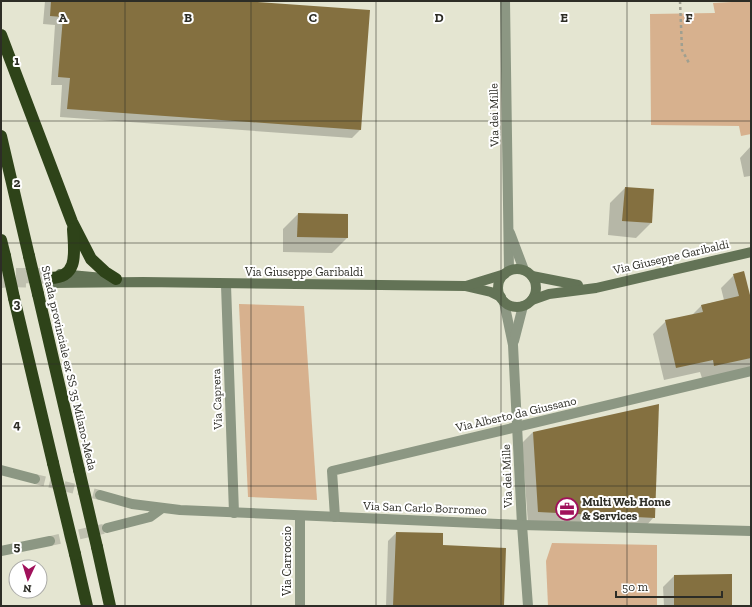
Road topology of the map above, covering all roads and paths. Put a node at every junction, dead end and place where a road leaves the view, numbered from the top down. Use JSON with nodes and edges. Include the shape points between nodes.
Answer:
{"nodes":[{"id":1,"x":505,"y":1,"type":"edge"},
{"id":2,"x":680,"y":1,"type":"edge"},
{"id":3,"x":1,"y":35,"type":"edge"},
{"id":4,"x":689,"y":63,"type":"dead end"},
{"id":5,"x":1,"y":136,"type":"edge"},
{"id":6,"x":72,"y":222,"type":"junction"},
{"id":7,"x":509,"y":229,"type":"junction"},
{"id":8,"x":1,"y":240,"type":"edge"},
{"id":9,"x":751,"y":252,"type":"edge"},
{"id":10,"x":507,"y":273,"type":"junction"},
{"id":11,"x":528,"y":273,"type":"junction"},
{"id":12,"x":67,"y":274,"type":"junction"},
{"id":13,"x":50,"y":278,"type":"joint"},
{"id":14,"x":116,"y":279,"type":"junction"},
{"id":15,"x":143,"y":282,"type":"junction"},
{"id":16,"x":226,"y":285,"type":"junction"},
{"id":17,"x":465,"y":286,"type":"junction"},
{"id":18,"x":596,"y":288,"type":"junction"},
{"id":19,"x":502,"y":300,"type":"junction"},
{"id":20,"x":532,"y":300,"type":"junction"},
{"id":21,"x":523,"y":306,"type":"junction"},
{"id":22,"x":513,"y":345,"type":"junction"},
{"id":23,"x":751,"y":371,"type":"edge"},
{"id":24,"x":518,"y":426,"type":"junction"},
{"id":25,"x":1,"y":470,"type":"edge"},
{"id":26,"x":35,"y":479,"type":"tunnel mouth"},
{"id":27,"x":100,"y":495,"type":"tunnel mouth"},
{"id":28,"x":161,"y":509,"type":"junction"},
{"id":29,"x":234,"y":513,"type":"junction"},
{"id":30,"x":300,"y":516,"type":"junction"},
{"id":31,"x":335,"y":517,"type":"junction"},
{"id":32,"x":522,"y":525,"type":"junction"},
{"id":33,"x":107,"y":528,"type":"tunnel mouth"},
{"id":34,"x":751,"y":531,"type":"edge"},
{"id":35,"x":50,"y":540,"type":"tunnel mouth"},
{"id":36,"x":1,"y":551,"type":"edge"},
{"id":37,"x":86,"y":606,"type":"edge"},
{"id":38,"x":110,"y":606,"type":"edge"},
{"id":39,"x":300,"y":606,"type":"edge"},
{"id":40,"x":528,"y":606,"type":"edge"}],
"edges":[{"from":1,"to":7,"type":"street","name":"Via dei Mille"},
{"from":2,"to":4,"type":"path","via":[[682,50]]},
{"from":3,"to":6,"type":"highway"},
{"from":5,"to":38,"type":"highway","name":"Strada provinciale ex SS 35 Milano-Meda","bridge":true},
{"from":6,"to":12,"type":"highway","via":[[74,254]]},
{"from":6,"to":14,"type":"highway","via":[[91,259]]},
{"from":7,"to":10,"type":"street","name":"Via dei Mille"},
{"from":7,"to":11,"type":"street","name":"Via dei Mille"},
{"from":8,"to":37,"type":"highway","bridge":true},
{"from":9,"to":18,"type":"street","name":"Via Giuseppe Garibaldi"},
{"from":10,"to":11,"type":"street","via":[[519,269]]},
{"from":10,"to":17,"type":"street","name":"Via Giuseppe Garibaldi"},
{"from":10,"to":19,"type":"street","via":[[498,285]]},
{"from":11,"to":18,"type":"street","name":"Via Giuseppe Garibaldi","via":[[562,283]]},
{"from":11,"to":20,"type":"street","via":[[536,288]]},
{"from":12,"to":13,"type":"highway"},
{"from":12,"to":14,"type":"street","name":"Via Giuseppe Garibaldi"},
{"from":13,"to":15,"type":"street","name":"Via Giuseppe Garibaldi"},
{"from":14,"to":15,"type":"street","name":"Via Giuseppe Garibaldi"},
{"from":15,"to":16,"type":"street","name":"Via Giuseppe Garibaldi"},
{"from":16,"to":17,"type":"street","name":"Via Giuseppe Garibaldi"},
{"from":16,"to":29,"type":"street","name":"Via Caprera"},
{"from":17,"to":19,"type":"street","name":"Via Giuseppe Garibaldi","via":[[491,292]]},
{"from":18,"to":20,"type":"street","name":"Via Giuseppe Garibaldi","via":[[555,293]]},
{"from":19,"to":21,"type":"street","via":[[513,307]]},
{"from":19,"to":22,"type":"street","name":"Via dei Mille"},
{"from":20,"to":21,"type":"street"},
{"from":21,"to":22,"type":"street","name":"Via dei Mille"},
{"from":22,"to":24,"type":"street","name":"Via dei Mille"},
{"from":23,"to":24,"type":"street","name":"Via Alberto da Giussano"},
{"from":24,"to":31,"type":"street","name":"Via Alberto da Giussano","via":[[332,471]]},
{"from":24,"to":32,"type":"street","name":"Via dei Mille"},
{"from":25,"to":26,"type":"street"},
{"from":27,"to":28,"type":"street","name":"Via San Carlo Borromeo"},
{"from":28,"to":29,"type":"street","name":"Via San Carlo Borromeo"},
{"from":28,"to":33,"type":"street","via":[[150,517]]},
{"from":29,"to":30,"type":"street","name":"Via San Carlo Borromeo"},
{"from":30,"to":31,"type":"street","name":"Via San Carlo Borromeo"},
{"from":30,"to":39,"type":"street","name":"Via Carroccio"},
{"from":31,"to":32,"type":"street","name":"Via San Carlo Borromeo"},
{"from":32,"to":34,"type":"street","name":"Via San Carlo Borromeo"},
{"from":32,"to":40,"type":"street","name":"Via dei Mille"},
{"from":35,"to":36,"type":"street"}]}
